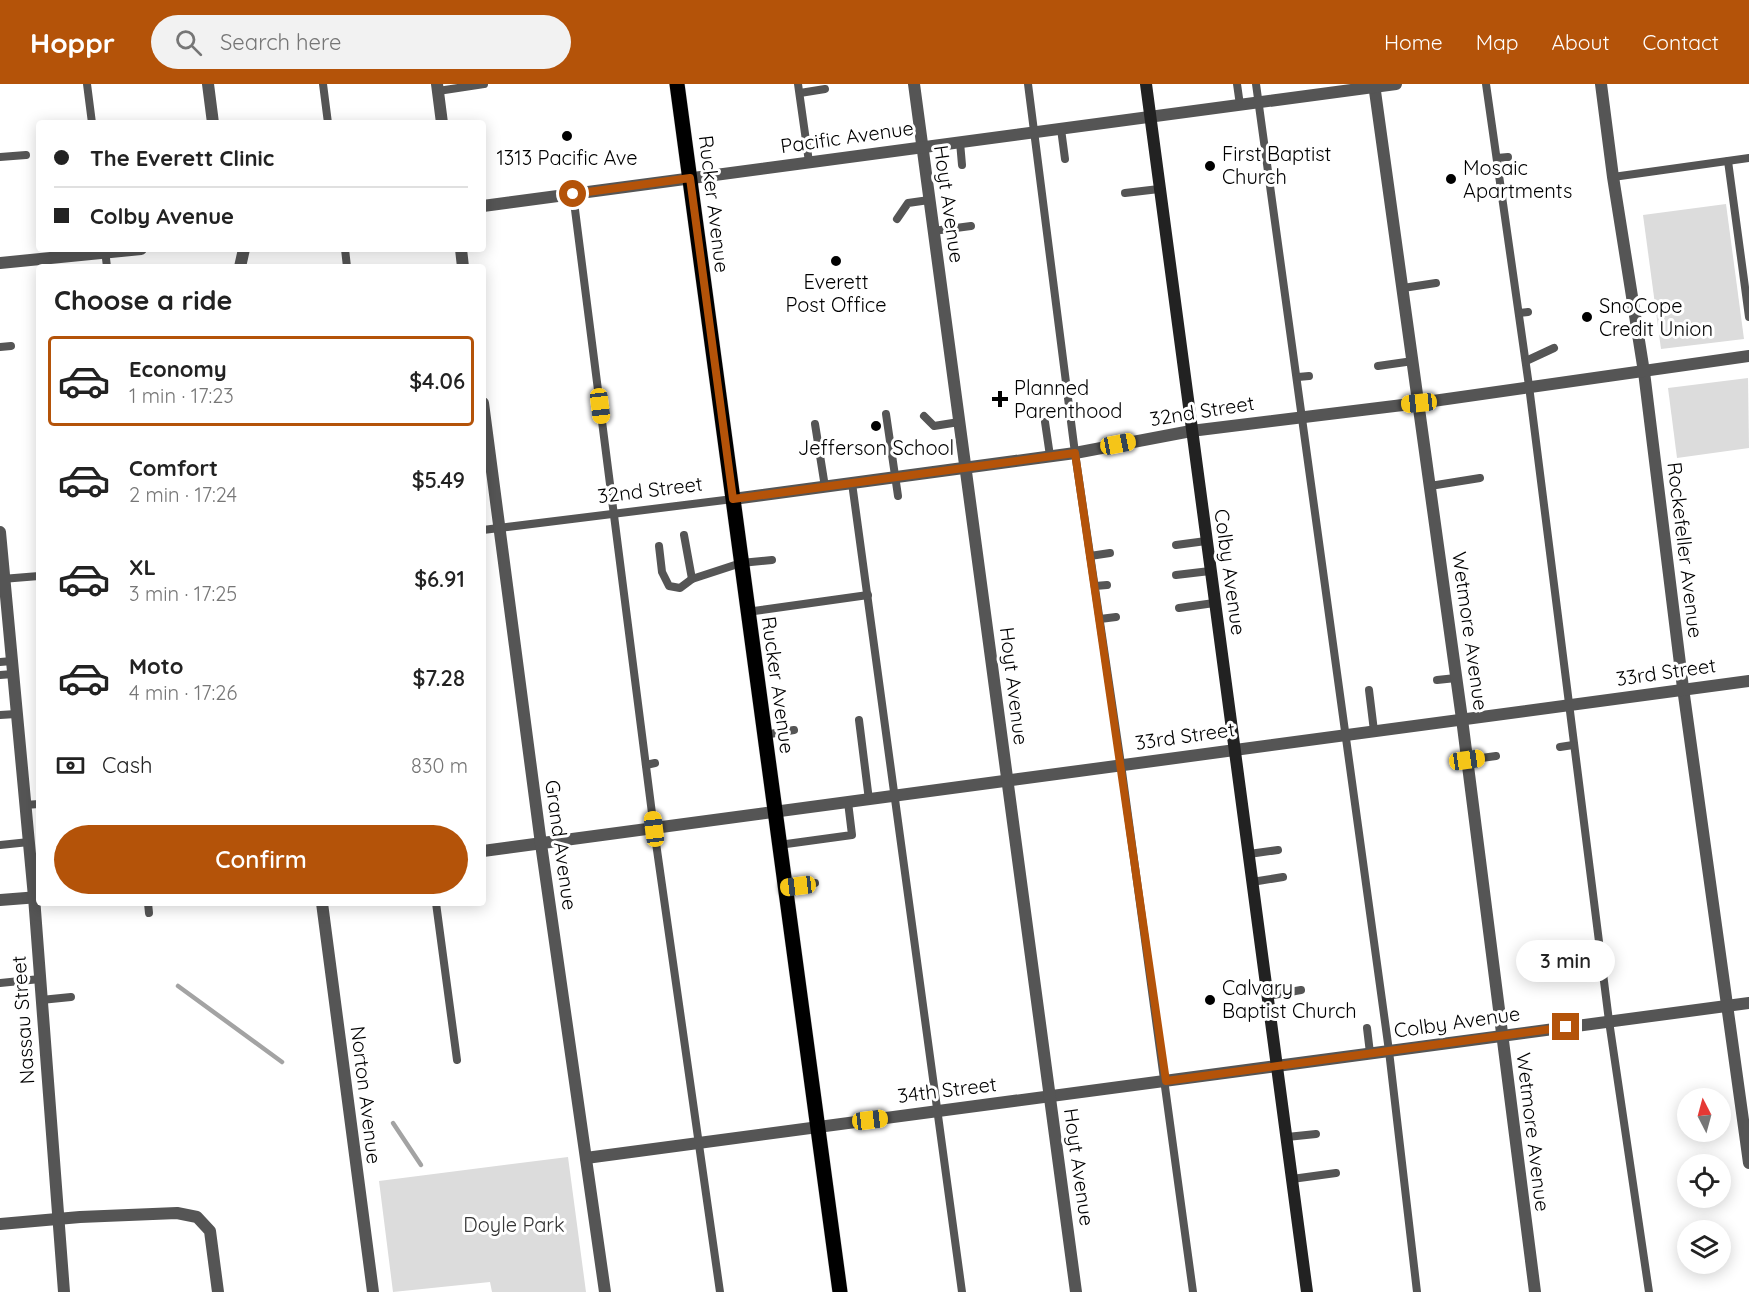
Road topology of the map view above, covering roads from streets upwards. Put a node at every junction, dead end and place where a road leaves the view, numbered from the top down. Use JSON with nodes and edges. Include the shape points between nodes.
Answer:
{"nodes":[{"id":1,"x":208,"y":84,"type":"edge"},
{"id":2,"x":677,"y":84,"type":"edge"},
{"id":3,"x":914,"y":84,"type":"edge"},
{"id":4,"x":1146,"y":84,"type":"edge"},
{"id":5,"x":1396,"y":84,"type":"edge"},
{"id":6,"x":1601,"y":84,"type":"edge"},
{"id":7,"x":1375,"y":85,"type":"edge"},
{"id":8,"x":437,"y":88,"type":"edge"},
{"id":9,"x":1150,"y":117,"type":"junction"},
{"id":10,"x":213,"y":120,"type":"edge"},
{"id":11,"x":442,"y":120,"type":"edge"},
{"id":12,"x":922,"y":147,"type":"junction"},
{"id":13,"x":690,"y":178,"type":"junction"},
{"id":14,"x":486,"y":206,"type":"edge"},
{"id":15,"x":97,"y":252,"type":"edge"},
{"id":16,"x":0,"y":263,"type":"edge"},
{"id":17,"x":1749,"y":356,"type":"edge"},
{"id":18,"x":1644,"y":372,"type":"junction"},
{"id":19,"x":1419,"y":403,"type":"junction"},
{"id":20,"x":486,"y":424,"type":"edge"},
{"id":21,"x":1191,"y":431,"type":"junction"},
{"id":22,"x":966,"y":468,"type":"junction"},
{"id":23,"x":733,"y":499,"type":"junction"},
{"id":24,"x":0,"y":532,"type":"edge"},
{"id":25,"x":2,"y":579,"type":"edge"},
{"id":26,"x":4,"y":626,"type":"edge"},
{"id":27,"x":8,"y":665,"type":"edge"},
{"id":28,"x":1749,"y":681,"type":"edge"},
{"id":29,"x":1683,"y":688,"type":"junction"},
{"id":30,"x":1462,"y":719,"type":"junction"},
{"id":31,"x":1234,"y":749,"type":"junction"},
{"id":32,"x":1007,"y":782,"type":"junction"},
{"id":33,"x":774,"y":812,"type":"junction"},
{"id":34,"x":541,"y":844,"type":"junction"},
{"id":35,"x":486,"y":851,"type":"edge"},
{"id":36,"x":35,"y":863,"type":"edge"},
{"id":37,"x":36,"y":897,"type":"edge"},
{"id":38,"x":0,"y":900,"type":"edge"},
{"id":39,"x":36,"y":906,"type":"edge"},
{"id":40,"x":322,"y":906,"type":"edge"},
{"id":41,"x":1749,"y":1003,"type":"edge"},
{"id":42,"x":1728,"y":1006,"type":"junction"},
{"id":43,"x":1501,"y":1036,"type":"junction"},
{"id":44,"x":1277,"y":1066,"type":"junction"},
{"id":45,"x":1050,"y":1096,"type":"junction"},
{"id":46,"x":817,"y":1126,"type":"junction"},
{"id":47,"x":586,"y":1158,"type":"junction"},
{"id":48,"x":1749,"y":1163,"type":"edge"},
{"id":49,"x":58,"y":1219,"type":"junction"},
{"id":50,"x":0,"y":1224,"type":"edge"},
{"id":51,"x":64,"y":1292,"type":"edge"},
{"id":52,"x":218,"y":1292,"type":"edge"},
{"id":53,"x":373,"y":1292,"type":"edge"},
{"id":54,"x":605,"y":1292,"type":"edge"},
{"id":55,"x":840,"y":1292,"type":"edge"},
{"id":56,"x":1076,"y":1292,"type":"edge"},
{"id":57,"x":1307,"y":1292,"type":"edge"},
{"id":58,"x":1535,"y":1292,"type":"edge"}],
"edges":[{"from":1,"to":10,"type":"street"},
{"from":2,"to":13,"type":"main road","name":"Rucker Avenue"},
{"from":3,"to":12,"type":"street","name":"Hoyt Avenue"},
{"from":4,"to":9,"type":"main road","name":"Colby Avenue"},
{"from":5,"to":7,"type":"street","name":"Pacific Avenue"},
{"from":6,"to":18,"type":"street","name":"Rockefeller Avenue"},
{"from":7,"to":9,"type":"street","name":"Pacific Avenue"},
{"from":7,"to":19,"type":"street","name":"Wetmore Avenue"},
{"from":8,"to":11,"type":"street"},
{"from":9,"to":12,"type":"street","name":"Pacific Avenue"},
{"from":9,"to":21,"type":"main road","name":"Colby Avenue"},
{"from":12,"to":13,"type":"street","name":"Pacific Avenue"},
{"from":12,"to":22,"type":"street","name":"Hoyt Avenue"},
{"from":13,"to":14,"type":"street","name":"Pacific Avenue"},
{"from":13,"to":23,"type":"main road","name":"Rucker Avenue"},
{"from":15,"to":16,"type":"street"},
{"from":17,"to":18,"type":"street","name":"32nd Street"},
{"from":18,"to":19,"type":"street","name":"32nd Street"},
{"from":18,"to":29,"type":"street","name":"Rockefeller Avenue"},
{"from":19,"to":21,"type":"street","name":"32nd Street"},
{"from":19,"to":30,"type":"street","name":"Wetmore Avenue"},
{"from":20,"to":34,"type":"street","name":"Grand Avenue"},
{"from":21,"to":22,"type":"street","name":"32nd Street"},
{"from":21,"to":31,"type":"main road","name":"Colby Avenue"},
{"from":22,"to":23,"type":"street","name":"32nd Street"},
{"from":22,"to":32,"type":"street","name":"Hoyt Avenue"},
{"from":23,"to":33,"type":"main road","name":"Rucker Avenue"},
{"from":24,"to":25,"type":"street","name":"Nassau Street"},
{"from":25,"to":26,"type":"street","name":"Nassau Street"},
{"from":26,"to":27,"type":"street","name":"Nassau Street"},
{"from":27,"to":36,"type":"street","name":"Nassau Street","via":[[28,842]]},
{"from":28,"to":29,"type":"street","name":"33rd Street"},
{"from":29,"to":30,"type":"street","name":"33rd Street"},
{"from":29,"to":42,"type":"street","name":"Rockefeller Avenue"},
{"from":30,"to":31,"type":"street","name":"33rd Street"},
{"from":30,"to":43,"type":"street","name":"Wetmore Avenue"},
{"from":31,"to":32,"type":"street","name":"33rd Street"},
{"from":31,"to":44,"type":"main road","name":"Colby Avenue"},
{"from":32,"to":33,"type":"street","name":"33rd Street"},
{"from":32,"to":45,"type":"street","name":"Hoyt Avenue"},
{"from":33,"to":34,"type":"street","name":"33rd Street"},
{"from":33,"to":46,"type":"main road","name":"Rucker Avenue"},
{"from":34,"to":35,"type":"street","name":"33rd Street"},
{"from":34,"to":47,"type":"street","name":"Grand Avenue"},
{"from":36,"to":37,"type":"street","name":"Nassau Street"},
{"from":37,"to":38,"type":"street"},
{"from":39,"to":49,"type":"street","name":"Nassau Street"},
{"from":40,"to":53,"type":"street","name":"Norton Avenue"},
{"from":41,"to":42,"type":"street","name":"Colby Avenue"},
{"from":42,"to":43,"type":"street","name":"Colby Avenue"},
{"from":42,"to":48,"type":"street","name":"Rockefeller Avenue"},
{"from":43,"to":44,"type":"street","name":"Colby Avenue"},
{"from":43,"to":58,"type":"street","name":"Wetmore Avenue"},
{"from":44,"to":45,"type":"street","name":"34th Street"},
{"from":44,"to":57,"type":"main road","name":"Colby Avenue"},
{"from":45,"to":46,"type":"street","name":"34th Street"},
{"from":45,"to":56,"type":"street","name":"Hoyt Avenue"},
{"from":46,"to":47,"type":"street","name":"34th Street"},
{"from":46,"to":55,"type":"main road","name":"Rucker Avenue"},
{"from":47,"to":54,"type":"street","name":"Grand Avenue"},
{"from":49,"to":50,"type":"street"},
{"from":49,"to":51,"type":"street","name":"Nassau Street"},
{"from":49,"to":52,"type":"street","via":[[177,1213],[197,1217],[210,1231]]}]}
